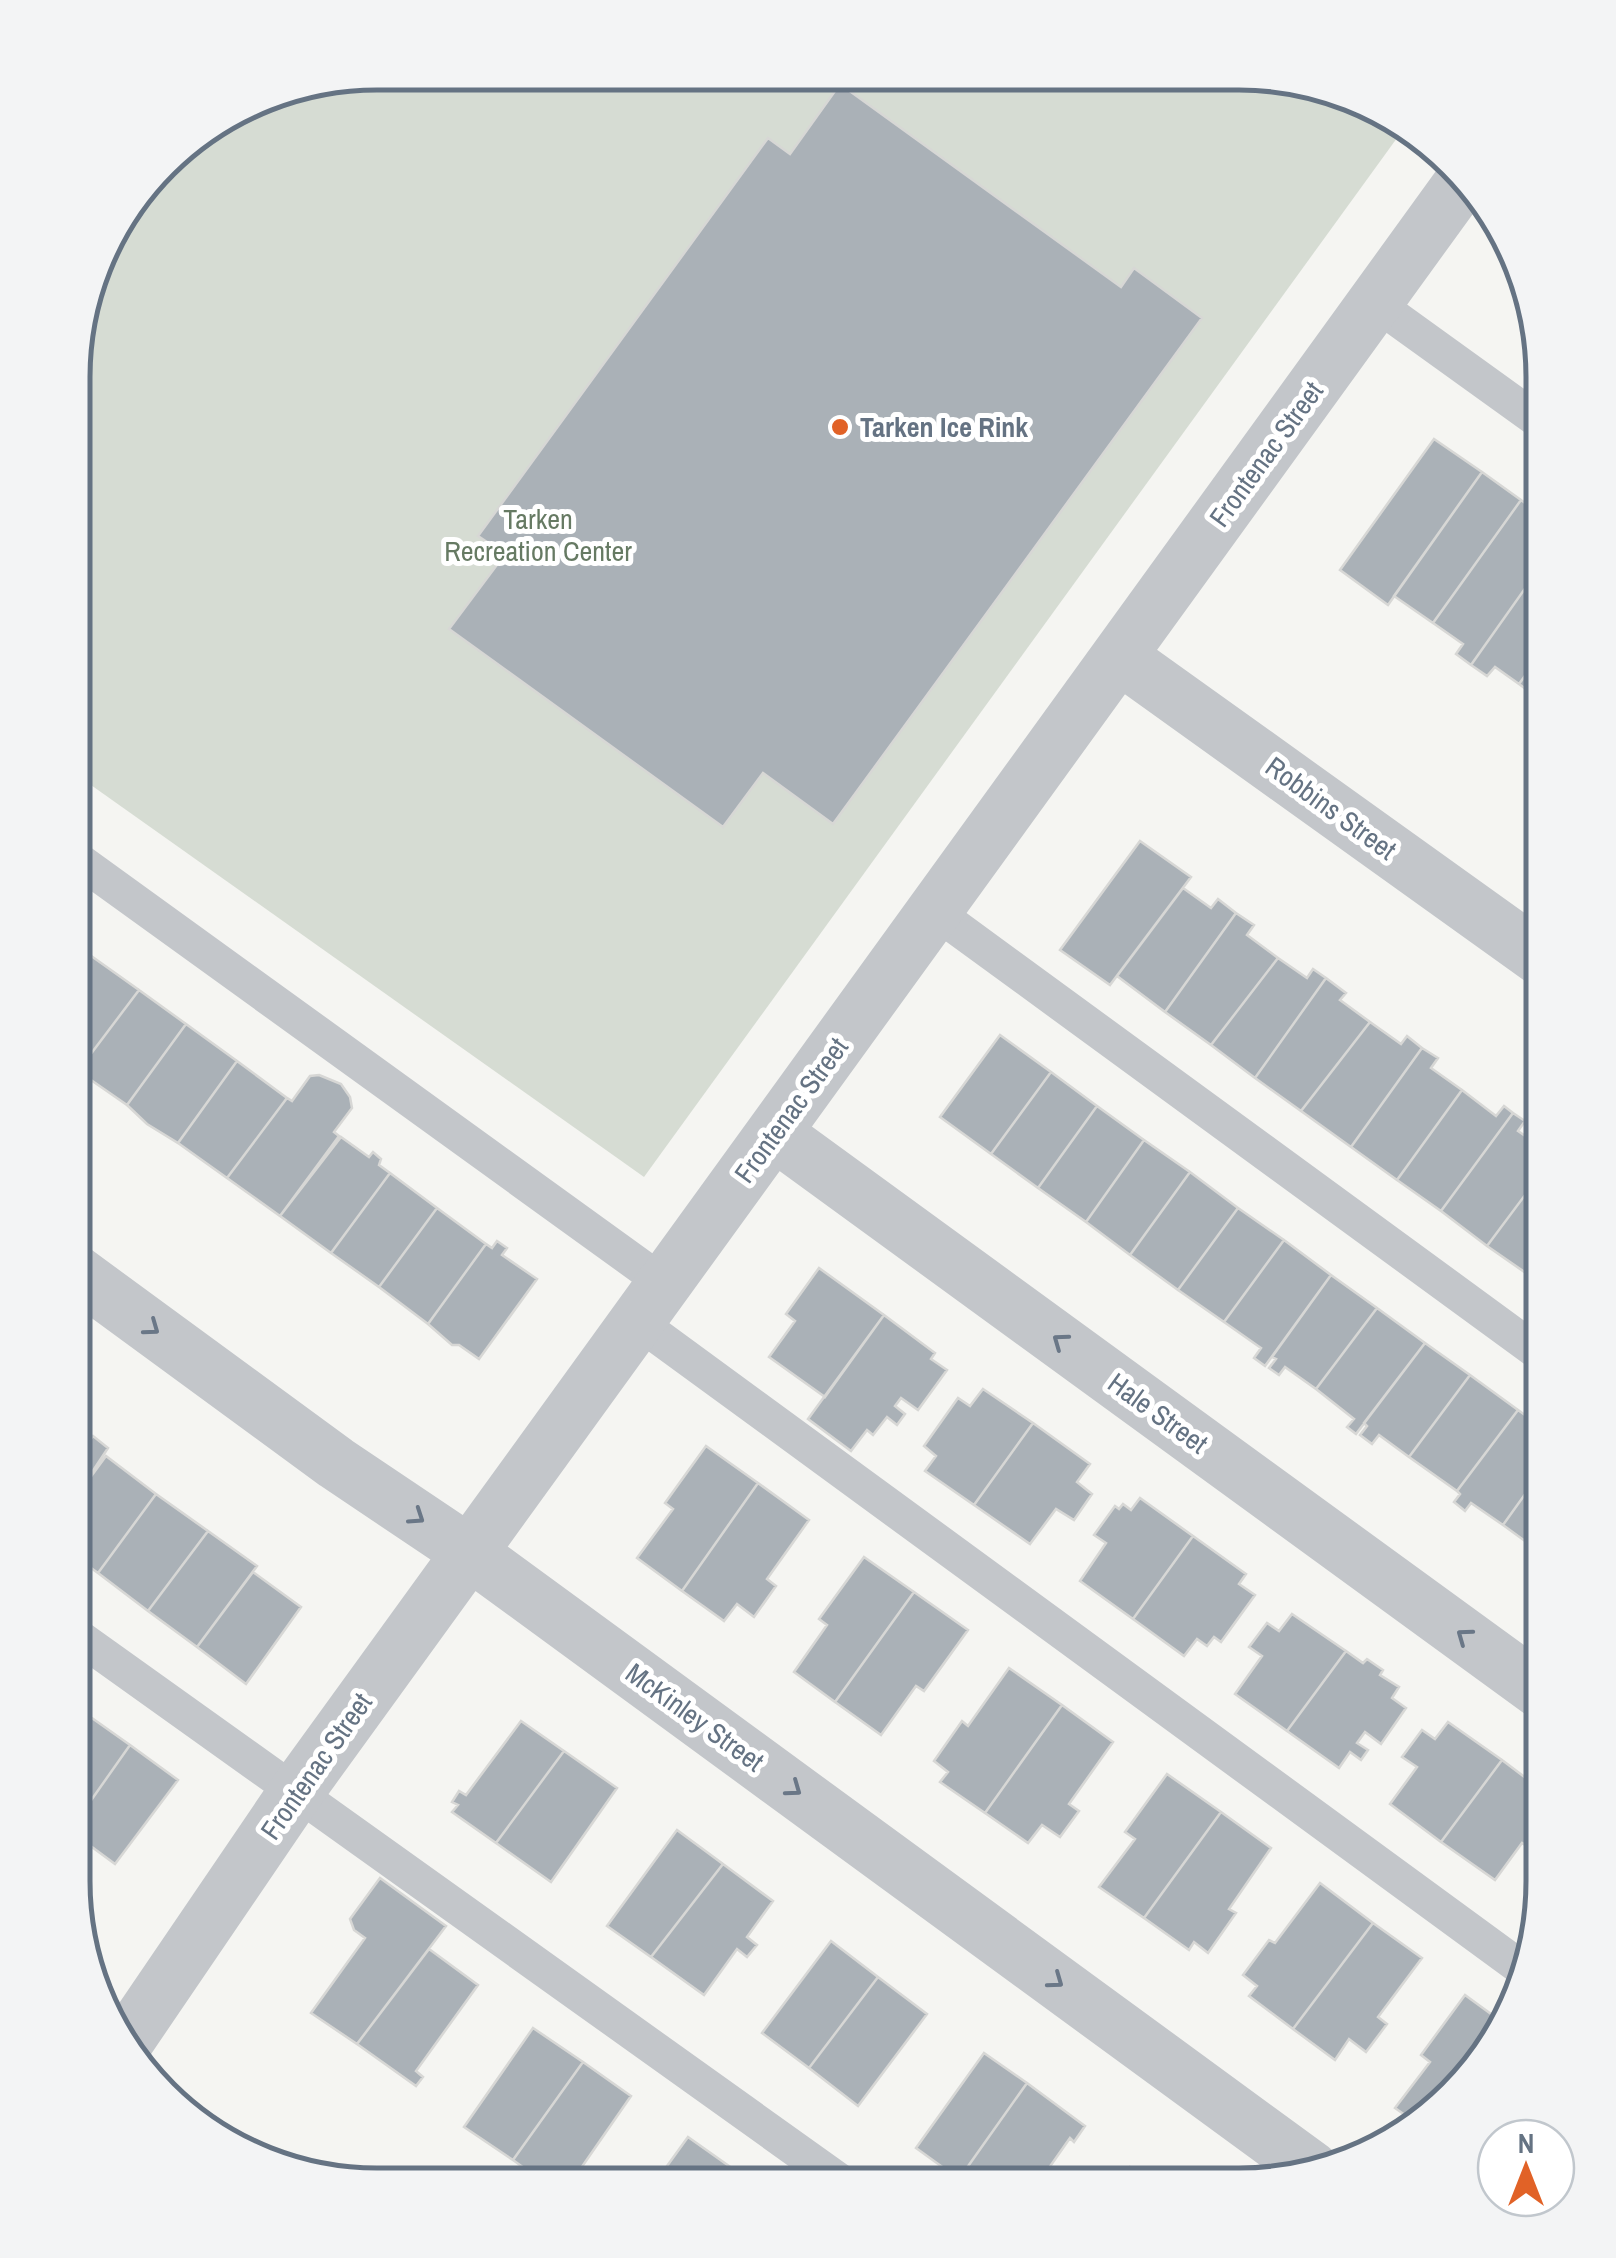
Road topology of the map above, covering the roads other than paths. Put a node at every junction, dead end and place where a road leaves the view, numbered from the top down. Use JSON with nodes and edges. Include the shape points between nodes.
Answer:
{"nodes":[{"id":1,"x":1456,"y":190,"type":"edge"},
{"id":2,"x":1375,"y":303,"type":"junction"},
{"id":3,"x":1526,"y":411,"type":"edge"},
{"id":4,"x":1120,"y":657,"type":"junction"},
{"id":5,"x":90,"y":869,"type":"edge"},
{"id":6,"x":934,"y":912,"type":"junction"},
{"id":7,"x":1526,"y":948,"type":"edge"},
{"id":8,"x":774,"y":1133,"type":"junction"},
{"id":9,"x":90,"y":1283,"type":"edge"},
{"id":10,"x":651,"y":1303,"type":"junction"},
{"id":11,"x":1525,"y":1343,"type":"edge"},
{"id":12,"x":470,"y":1552,"type":"junction"},
{"id":13,"x":90,"y":1645,"type":"edge"},
{"id":14,"x":1525,"y":1680,"type":"edge"},
{"id":15,"x":296,"y":1792,"type":"junction"},
{"id":16,"x":1513,"y":1963,"type":"edge"},
{"id":17,"x":133,"y":2031,"type":"edge"},
{"id":18,"x":1302,"y":2160,"type":"edge"},
{"id":19,"x":822,"y":2168,"type":"edge"}],
"edges":[{"from":1,"to":2,"type":"street","name":"Frontenac Street"},
{"from":2,"to":3,"type":"lane"},
{"from":2,"to":4,"type":"street","name":"Frontenac Street"},
{"from":4,"to":6,"type":"street","name":"Frontenac Street"},
{"from":4,"to":7,"type":"street","name":"Robbins Street"},
{"from":5,"to":10,"type":"lane"},
{"from":6,"to":8,"type":"street","name":"Frontenac Street"},
{"from":6,"to":11,"type":"lane"},
{"from":8,"to":10,"type":"street","name":"Frontenac Street"},
{"from":14,"to":8,"type":"street","name":"Hale Street","one_way":true},
{"from":9,"to":12,"type":"street","name":"McKinley Street","one_way":true},
{"from":10,"to":12,"type":"street","name":"Frontenac Street"},
{"from":10,"to":16,"type":"lane"},
{"from":12,"to":15,"type":"street","name":"Frontenac Street"},
{"from":12,"to":18,"type":"street","name":"McKinley Street","one_way":true},
{"from":13,"to":15,"type":"lane"},
{"from":15,"to":17,"type":"street","name":"Frontenac Street"},
{"from":15,"to":19,"type":"lane"}]}
